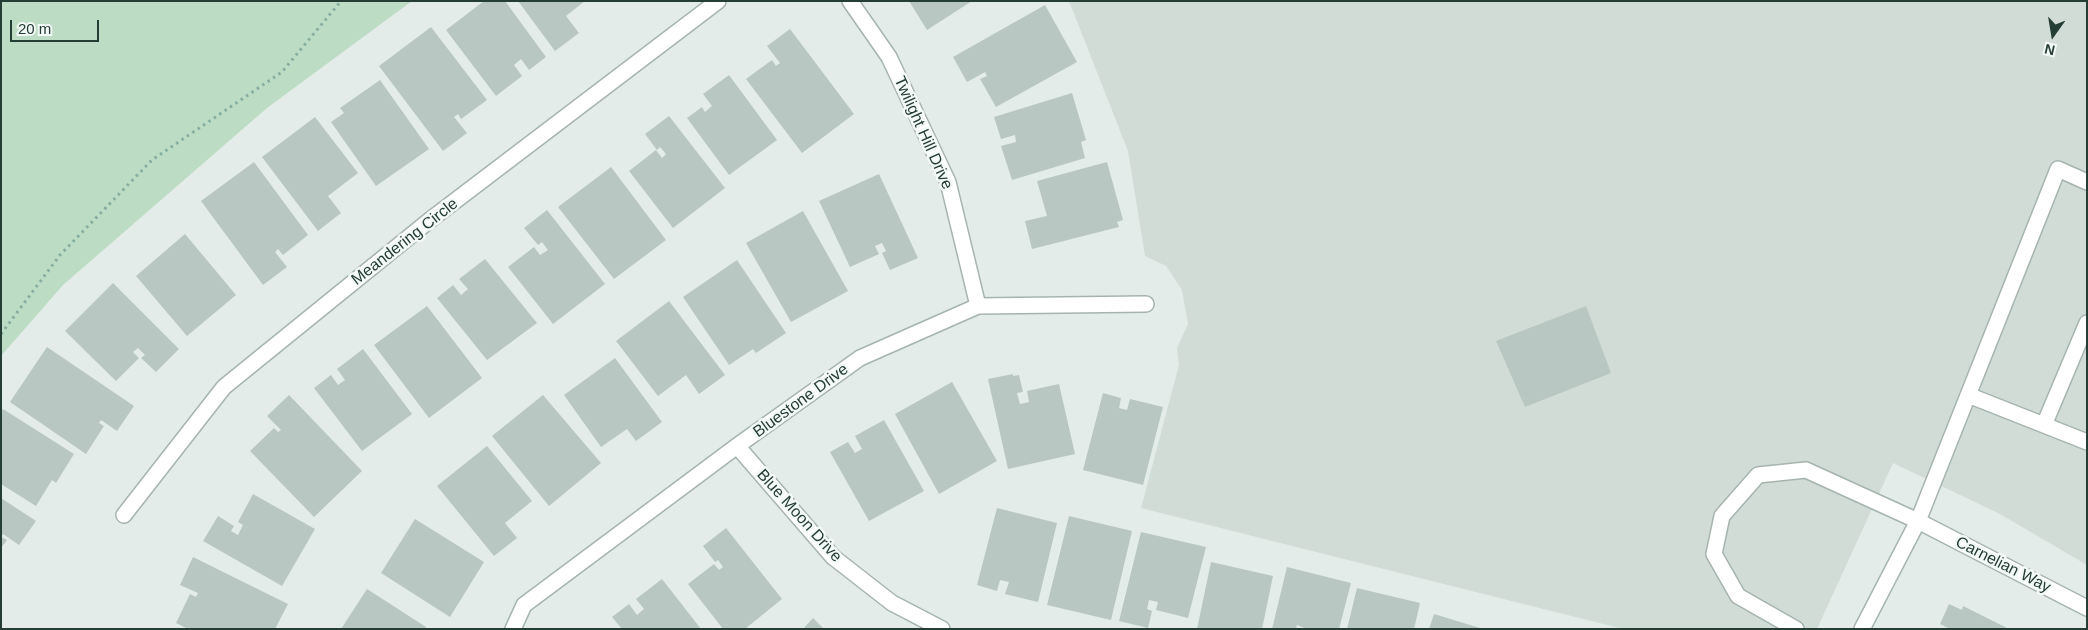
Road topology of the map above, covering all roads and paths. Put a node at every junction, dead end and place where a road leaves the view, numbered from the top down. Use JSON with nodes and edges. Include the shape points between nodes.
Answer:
{"nodes":[{"id":1,"x":341,"y":1,"type":"edge"},
{"id":2,"x":718,"y":1,"type":"edge"},
{"id":3,"x":850,"y":1,"type":"edge"},
{"id":4,"x":2087,"y":182,"type":"edge"},
{"id":5,"x":1146,"y":304,"type":"dead end"},
{"id":6,"x":978,"y":306,"type":"junction"},
{"id":7,"x":2087,"y":323,"type":"edge"},
{"id":8,"x":1,"y":334,"type":"edge"},
{"id":9,"x":1968,"y":394,"type":"junction"},
{"id":10,"x":2044,"y":425,"type":"junction"},
{"id":11,"x":2087,"y":442,"type":"edge"},
{"id":12,"x":737,"y":446,"type":"junction"},
{"id":13,"x":124,"y":516,"type":"dead end"},
{"id":14,"x":1918,"y":522,"type":"junction"},
{"id":15,"x":2087,"y":608,"type":"edge"},
{"id":16,"x":513,"y":629,"type":"edge"},
{"id":17,"x":942,"y":629,"type":"edge"},
{"id":18,"x":1796,"y":629,"type":"edge"},
{"id":19,"x":1862,"y":629,"type":"edge"}],
"edges":[{"from":1,"to":8,"type":"path","via":[[282,72],[152,160],[60,254]]},
{"from":2,"to":13,"type":"street","name":"Meandering Circle","via":[[430,220],[224,387]]},
{"from":3,"to":6,"type":"street","name":"Twilight Hill Drive","via":[[889,57],[948,182]]},
{"from":4,"to":9,"type":"street","via":[[2058,169]]},
{"from":5,"to":6,"type":"street","name":"Bluestone Drive"},
{"from":6,"to":12,"type":"street","name":"Bluestone Drive","via":[[860,358]]},
{"from":7,"to":10,"type":"street"},
{"from":9,"to":10,"type":"street"},
{"from":9,"to":14,"type":"street"},
{"from":10,"to":11,"type":"street"},
{"from":12,"to":16,"type":"street","name":"Bluestone Drive","via":[[524,605]]},
{"from":12,"to":17,"type":"street","name":"Blue Moon Drive","via":[[833,557],[892,603]]},
{"from":14,"to":15,"type":"street","name":"Carnelian Way"},
{"from":14,"to":18,"type":"street","name":"Carnelian Way","via":[[1806,470],[1758,475],[1722,516],[1714,554],[1738,596]]},
{"from":14,"to":19,"type":"street"}]}
